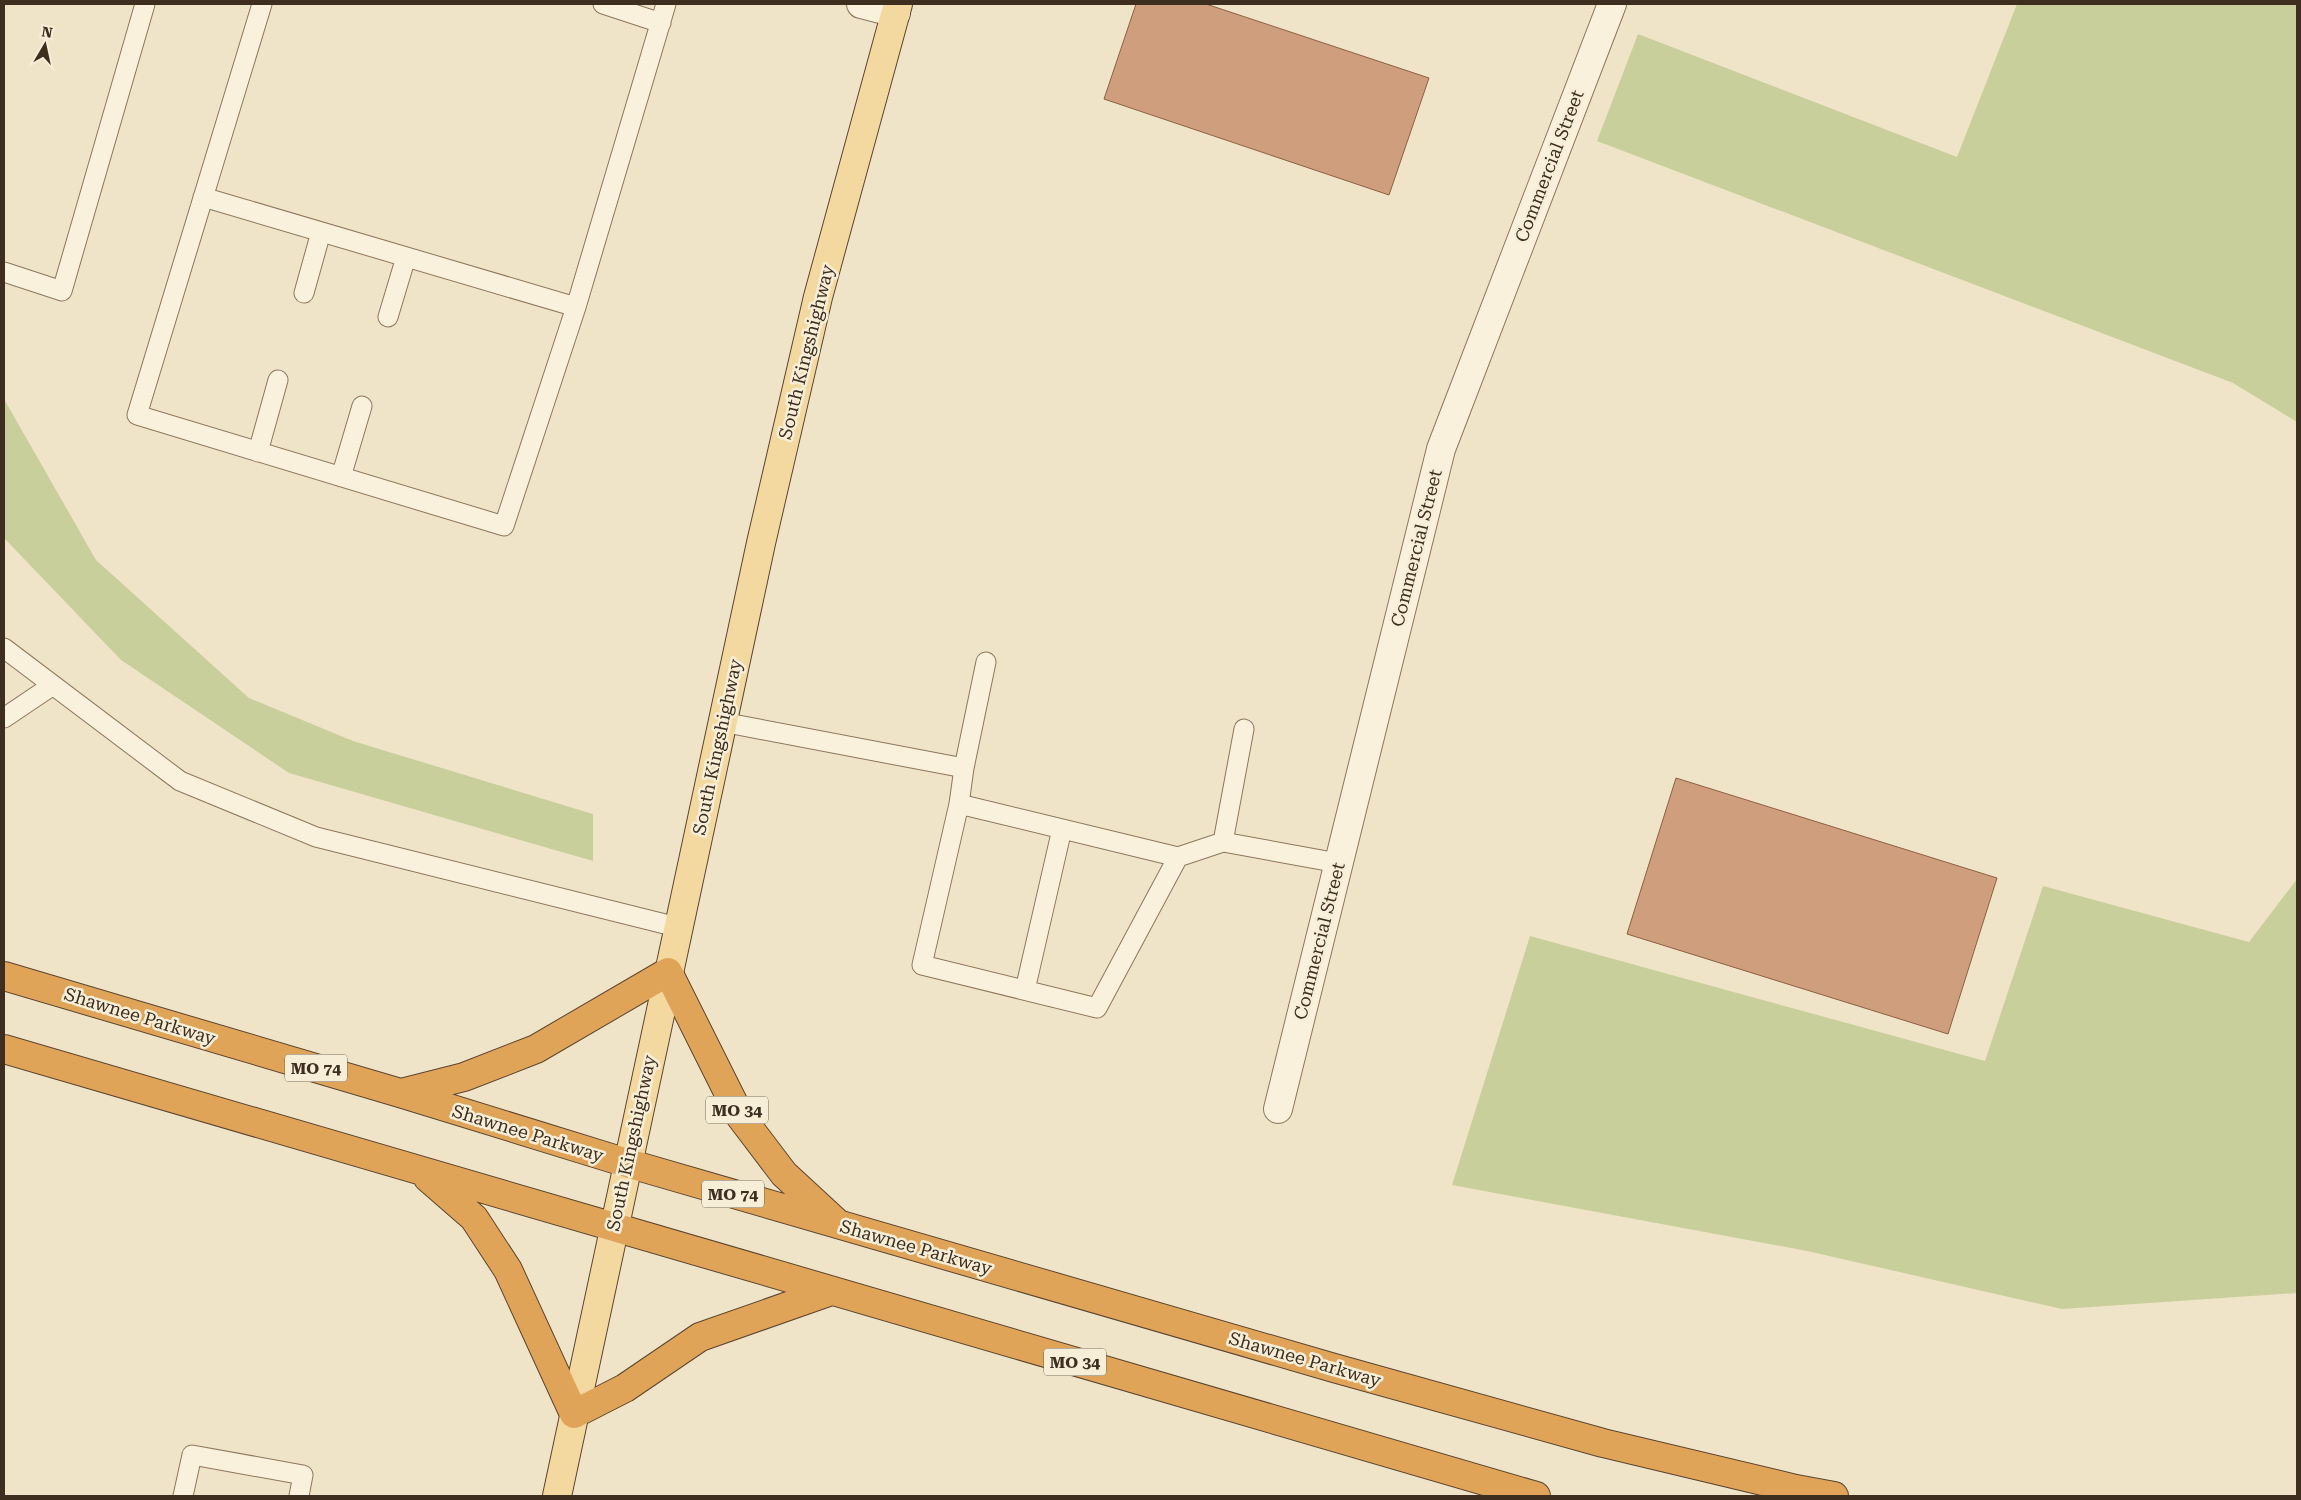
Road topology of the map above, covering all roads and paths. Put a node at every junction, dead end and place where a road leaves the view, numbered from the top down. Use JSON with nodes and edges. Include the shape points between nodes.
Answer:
{"nodes":[{"id":1,"x":145,"y":4,"type":"edge"},
{"id":2,"x":262,"y":4,"type":"edge"},
{"id":3,"x":603,"y":4,"type":"edge"},
{"id":4,"x":666,"y":4,"type":"edge"},
{"id":5,"x":861,"y":4,"type":"edge"},
{"id":6,"x":1612,"y":4,"type":"edge"},
{"id":7,"x":897,"y":9,"type":"edge"},
{"id":8,"x":660,"y":23,"type":"junction"},
{"id":9,"x":203,"y":197,"type":"junction"},
{"id":10,"x":321,"y":232,"type":"junction"},
{"id":11,"x":406,"y":257,"type":"junction"},
{"id":12,"x":4,"y":272,"type":"edge"},
{"id":13,"x":304,"y":293,"type":"dead end"},
{"id":14,"x":576,"y":307,"type":"junction"},
{"id":15,"x":388,"y":317,"type":"dead end"},
{"id":16,"x":278,"y":380,"type":"dead end"},
{"id":17,"x":362,"y":406,"type":"dead end"},
{"id":18,"x":258,"y":452,"type":"junction"},
{"id":19,"x":341,"y":477,"type":"junction"},
{"id":20,"x":4,"y":648,"type":"edge"},
{"id":21,"x":986,"y":662,"type":"dead end"},
{"id":22,"x":53,"y":685,"type":"junction"},
{"id":23,"x":4,"y":718,"type":"edge"},
{"id":24,"x":722,"y":722,"type":"junction"},
{"id":25,"x":1244,"y":729,"type":"dead end"},
{"id":26,"x":964,"y":768,"type":"junction"},
{"id":27,"x":958,"y":804,"type":"junction"},
{"id":28,"x":1062,"y":829,"type":"junction"},
{"id":29,"x":1223,"y":842,"type":"junction"},
{"id":30,"x":1178,"y":857,"type":"junction"},
{"id":31,"x":1338,"y":863,"type":"junction"},
{"id":32,"x":677,"y":927,"type":"junction"},
{"id":33,"x":668,"y":972,"type":"junction"},
{"id":34,"x":4,"y":976,"type":"edge"},
{"id":35,"x":1025,"y":990,"type":"junction"},
{"id":36,"x":4,"y":1049,"type":"edge"},
{"id":37,"x":400,"y":1093,"type":"junction"},
{"id":38,"x":1278,"y":1109,"type":"dead end"},
{"id":39,"x":627,"y":1163,"type":"junction"},
{"id":40,"x":421,"y":1172,"type":"junction"},
{"id":41,"x":839,"y":1224,"type":"junction"},
{"id":42,"x":614,"y":1227,"type":"junction"},
{"id":43,"x":830,"y":1291,"type":"junction"},
{"id":44,"x":574,"y":1414,"type":"junction"},
{"id":45,"x":183,"y":1496,"type":"edge"},
{"id":46,"x":299,"y":1496,"type":"edge"},
{"id":47,"x":556,"y":1496,"type":"edge"},
{"id":48,"x":1536,"y":1496,"type":"edge"},
{"id":49,"x":1834,"y":1496,"type":"edge"}],
"edges":[{"from":1,"to":12,"type":"lane","via":[[62,291]]},
{"from":2,"to":9,"type":"lane"},
{"from":3,"to":8,"type":"lane"},
{"from":4,"to":8,"type":"lane"},
{"from":5,"to":7,"type":"street"},
{"from":6,"to":31,"type":"street","name":"Commercial Street","via":[[1440,449]]},
{"from":7,"to":24,"type":"main road","name":"South Kingshighway","via":[[818,297]]},
{"from":8,"to":14,"type":"lane"},
{"from":9,"to":10,"type":"lane"},
{"from":9,"to":18,"type":"lane","via":[[137,416]]},
{"from":10,"to":11,"type":"lane"},
{"from":10,"to":13,"type":"lane"},
{"from":11,"to":14,"type":"lane"},
{"from":11,"to":15,"type":"lane"},
{"from":14,"to":19,"type":"lane","via":[[504,526]]},
{"from":16,"to":18,"type":"lane"},
{"from":17,"to":19,"type":"lane"},
{"from":18,"to":19,"type":"lane"},
{"from":20,"to":22,"type":"lane"},
{"from":21,"to":26,"type":"lane"},
{"from":22,"to":23,"type":"lane"},
{"from":22,"to":32,"type":"lane","via":[[180,781],[316,837]]},
{"from":24,"to":26,"type":"lane"},
{"from":24,"to":32,"type":"main road","name":"South Kingshighway"},
{"from":25,"to":29,"type":"lane"},
{"from":26,"to":27,"type":"lane"},
{"from":27,"to":28,"type":"lane"},
{"from":27,"to":35,"type":"lane","via":[[922,965]]},
{"from":28,"to":30,"type":"lane"},
{"from":28,"to":35,"type":"lane"},
{"from":29,"to":30,"type":"lane"},
{"from":29,"to":31,"type":"lane"},
{"from":30,"to":35,"type":"lane","via":[[1097,1008]]},
{"from":31,"to":38,"type":"street","name":"Commercial Street"},
{"from":32,"to":33,"type":"main road","name":"South Kingshighway"},
{"from":33,"to":37,"type":"highway","via":[[536,1049],[464,1077]]},
{"from":33,"to":39,"type":"main road","name":"South Kingshighway"},
{"from":33,"to":41,"type":"highway","number":"MO 34","via":[[740,1116],[784,1174]]},
{"from":34,"to":37,"type":"highway","name":"Shawnee Parkway","number":"MO 74"},
{"from":36,"to":40,"type":"highway"},
{"from":37,"to":39,"type":"highway","name":"Shawnee Parkway","number":"MO 74"},
{"from":39,"to":41,"type":"highway","name":"Shawnee Parkway","number":"MO 74"},
{"from":39,"to":42,"type":"main road","name":"South Kingshighway"},
{"from":40,"to":42,"type":"highway"},
{"from":40,"to":44,"type":"highway","via":[[474,1218],[508,1270]]},
{"from":41,"to":49,"type":"highway","name":"Shawnee Parkway","number":"MO 34","via":[[1584,1437]]},
{"from":42,"to":43,"type":"highway","number":"MO 34"},
{"from":42,"to":44,"type":"main road","name":"South Kingshighway"},
{"from":43,"to":44,"type":"highway","via":[[700,1337],[625,1388]]},
{"from":43,"to":48,"type":"highway","number":"MO 34"},
{"from":44,"to":47,"type":"main road","name":"South Kingshighway"},
{"from":45,"to":46,"type":"lane","via":[[192,1455],[303,1475]]}]}
